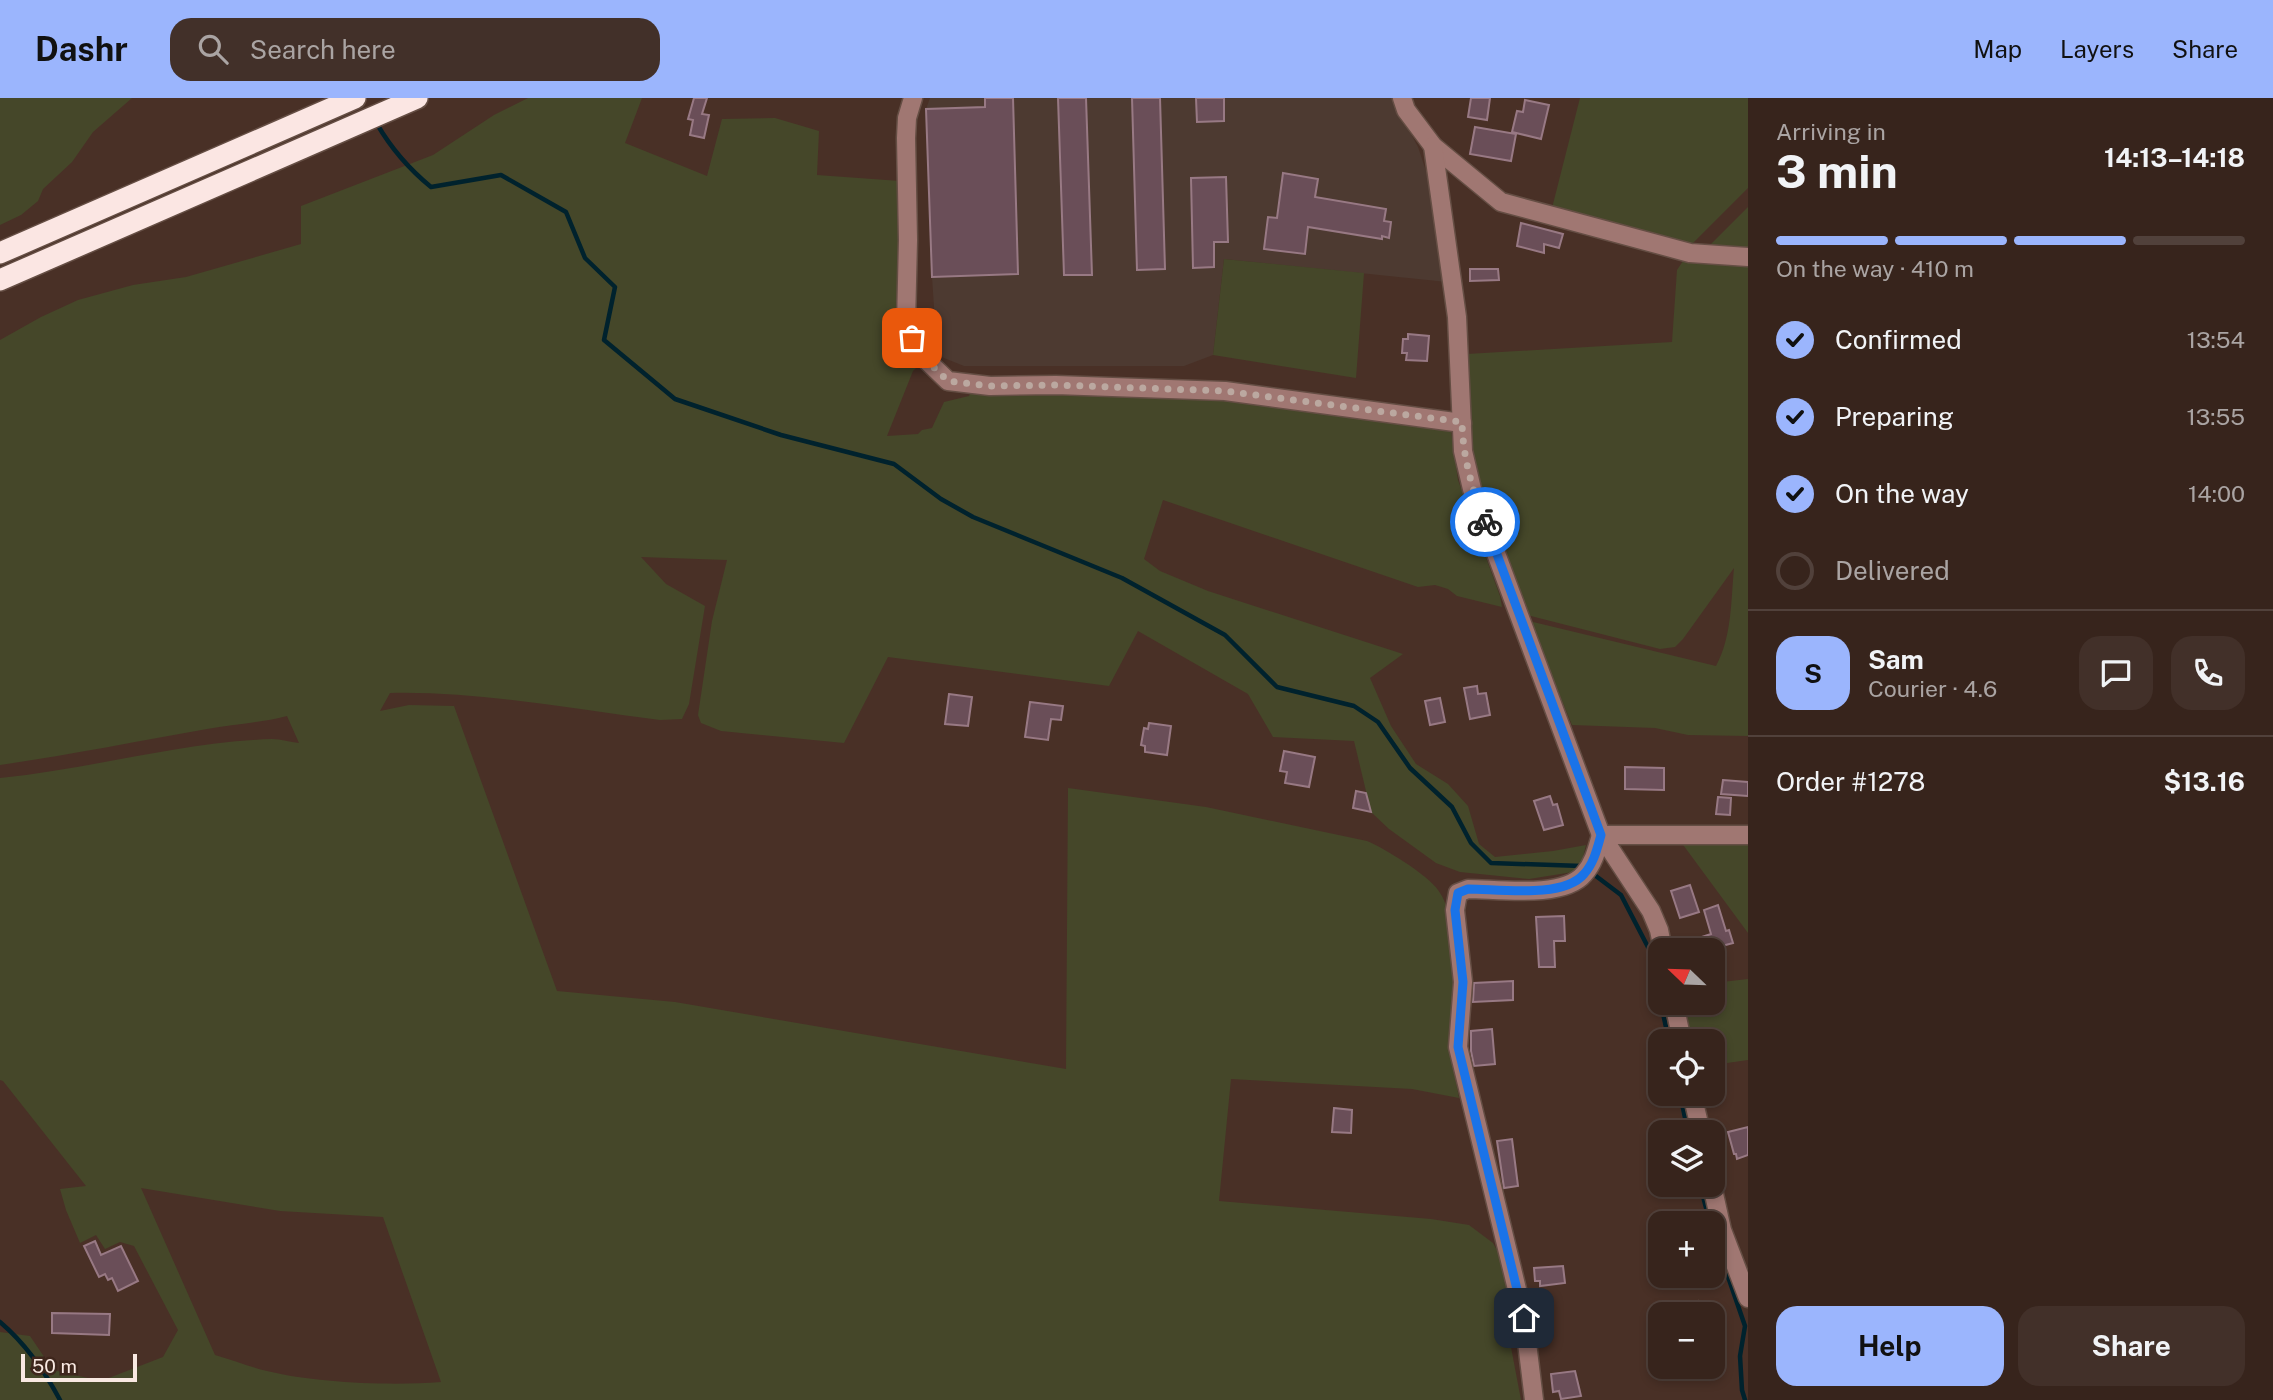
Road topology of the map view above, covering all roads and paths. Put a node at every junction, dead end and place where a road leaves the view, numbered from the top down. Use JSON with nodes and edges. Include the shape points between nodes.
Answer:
{"nodes":[{"id":1,"x":355,"y":98,"type":"edge"},
{"id":2,"x":417,"y":98,"type":"edge"},
{"id":3,"x":913,"y":98,"type":"edge"},
{"id":4,"x":1402,"y":98,"type":"edge"},
{"id":5,"x":1433,"y":146,"type":"junction"},
{"id":6,"x":0,"y":253,"type":"edge"},
{"id":7,"x":1748,"y":257,"type":"edge"},
{"id":8,"x":0,"y":280,"type":"edge"},
{"id":9,"x":1462,"y":422,"type":"junction"},
{"id":10,"x":1601,"y":835,"type":"junction"},
{"id":11,"x":1748,"y":835,"type":"edge"},
{"id":12,"x":1661,"y":938,"type":"edge"},
{"id":13,"x":1715,"y":1197,"type":"edge"},
{"id":14,"x":1748,"y":1298,"type":"edge"},
{"id":15,"x":1534,"y":1400,"type":"edge"}],
"edges":[{"from":1,"to":6,"type":"highway"},
{"from":2,"to":8,"type":"highway"},
{"from":3,"to":9,"type":"street","via":[[906,138],[906,323],[919,353],[948,381],[1225,391]]},
{"from":4,"to":5,"type":"street"},
{"from":5,"to":7,"type":"street","via":[[1501,202],[1690,253]]},
{"from":5,"to":9,"type":"street","via":[[1457,317]]},
{"from":9,"to":10,"type":"street","via":[[1472,489]]},
{"from":10,"to":11,"type":"street"},
{"from":10,"to":12,"type":"street","via":[[1651,911]]},
{"from":10,"to":15,"type":"street","via":[[1583,877],[1544,890],[1468,889],[1458,893],[1455,910],[1463,982],[1458,1047],[1524,1318]]},
{"from":13,"to":14,"type":"street","via":[[1722,1230]]}]}
